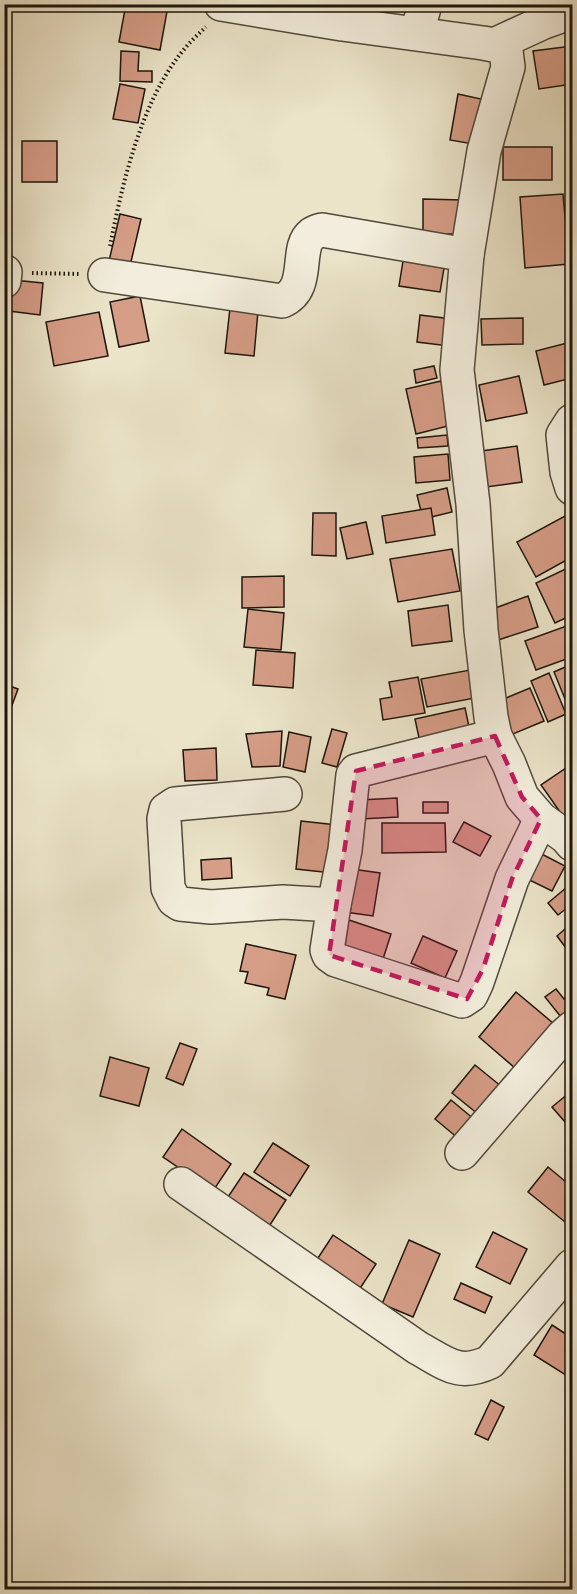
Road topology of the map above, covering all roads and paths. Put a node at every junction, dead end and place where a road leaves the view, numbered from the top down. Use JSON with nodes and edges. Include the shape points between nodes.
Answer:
{"nodes":[{"id":1,"x":235,"y":6,"type":"edge"},
{"id":2,"x":573,"y":12,"type":"edge"},
{"id":3,"x":421,"y":19,"type":"edge"},
{"id":4,"x":494,"y":45,"type":"junction"},
{"id":5,"x":467,"y":255,"type":"junction"},
{"id":6,"x":5,"y":272,"type":"edge"},
{"id":7,"x":105,"y":275,"type":"junction"},
{"id":8,"x":4,"y":281,"type":"edge"},
{"id":9,"x":573,"y":422,"type":"edge"},
{"id":10,"x":573,"y":488,"type":"edge"},
{"id":11,"x":495,"y":736,"type":"junction"},
{"id":12,"x":285,"y":794,"type":"dead end"},
{"id":13,"x":541,"y":819,"type":"junction"},
{"id":14,"x":573,"y":844,"type":"edge"},
{"id":15,"x":334,"y":905,"type":"junction"},
{"id":16,"x":573,"y":1028,"type":"edge"},
{"id":17,"x":462,"y":1153,"type":"dead end"},
{"id":18,"x":181,"y":1184,"type":"dead end"},
{"id":19,"x":573,"y":1266,"type":"edge"}],
"edges":[{"from":1,"to":3,"type":"street","via":[[342,24]]},
{"from":1,"to":7,"type":"path","via":[[207,26],[178,56],[152,101],[126,172]]},
{"from":2,"to":4,"type":"street"},
{"from":3,"to":4,"type":"street"},
{"from":4,"to":5,"type":"street","via":[[506,51],[508,68],[484,151]]},
{"from":5,"to":7,"type":"street","via":[[321,230],[312,234],[306,244],[297,288],[282,302]]},
{"from":5,"to":11,"type":"street","via":[[457,370]]},
{"from":6,"to":7,"type":"path"},
{"from":6,"to":8,"type":"street"},
{"from":9,"to":10,"type":"street","via":[[563,435]]},
{"from":11,"to":13,"type":"street","via":[[522,797]]},
{"from":11,"to":15,"type":"street","via":[[356,771]]},
{"from":12,"to":15,"type":"street","via":[[175,804],[166,810],[168,888],[180,904]]},
{"from":13,"to":14,"type":"street"},
{"from":13,"to":15,"type":"street","via":[[512,879],[480,976],[467,999],[462,1001],[333,958],[327,950]]},
{"from":16,"to":17,"type":"street"},
{"from":18,"to":19,"type":"street","via":[[418,1348],[457,1369],[474,1370],[490,1362]]}]}
